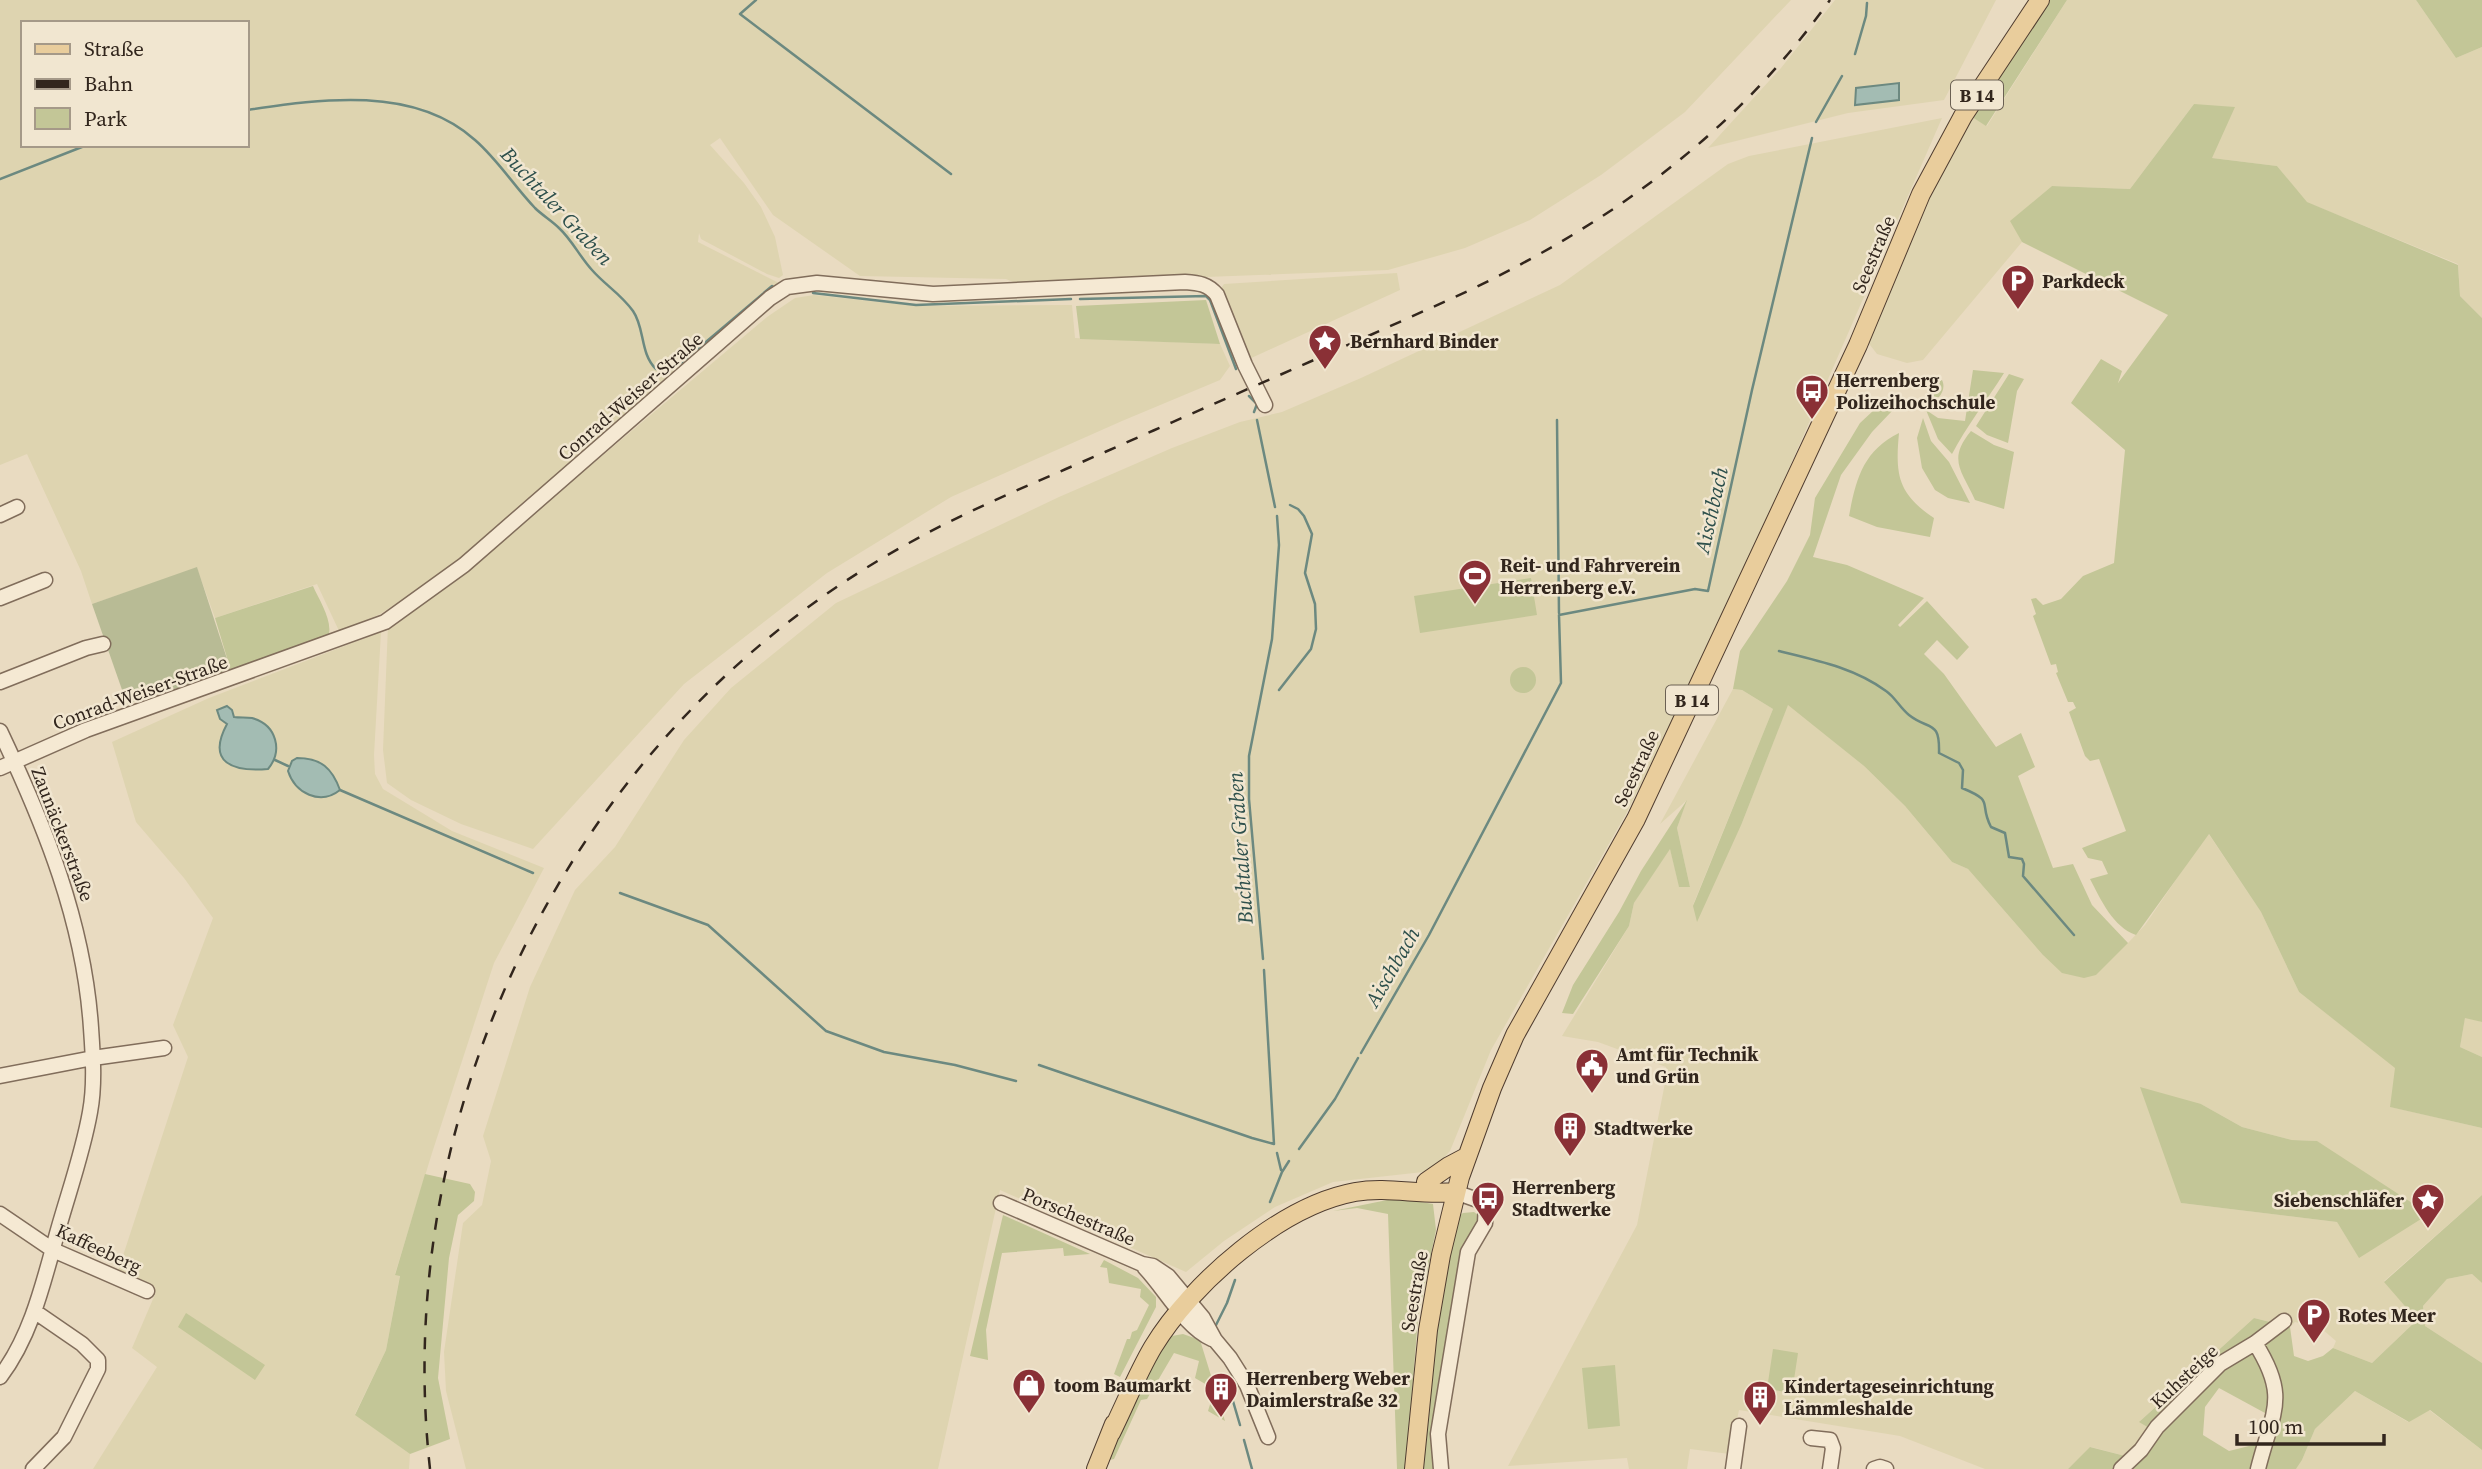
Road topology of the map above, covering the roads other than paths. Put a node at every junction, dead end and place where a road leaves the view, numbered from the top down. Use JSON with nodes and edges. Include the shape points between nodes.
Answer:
{"nodes":[{"id":1,"x":2040,"y":0,"type":"edge"},
{"id":2,"x":1265,"y":405,"type":"dead end"},
{"id":3,"x":17,"y":507,"type":"dead end"},
{"id":4,"x":0,"y":515,"type":"edge"},
{"id":5,"x":45,"y":580,"type":"dead end"},
{"id":6,"x":0,"y":598,"type":"edge"},
{"id":7,"x":103,"y":645,"type":"dead end"},
{"id":8,"x":0,"y":682,"type":"edge"},
{"id":9,"x":0,"y":731,"type":"edge"},
{"id":10,"x":14,"y":761,"type":"junction"},
{"id":11,"x":0,"y":768,"type":"edge"},
{"id":12,"x":164,"y":1048,"type":"dead end"},
{"id":13,"x":93,"y":1058,"type":"junction"},
{"id":14,"x":0,"y":1076,"type":"edge"},
{"id":15,"x":1466,"y":1157,"type":"junction"},
{"id":16,"x":1428,"y":1189,"type":"junction"},
{"id":17,"x":1455,"y":1192,"type":"junction"},
{"id":18,"x":1001,"y":1203,"type":"dead end"},
{"id":19,"x":0,"y":1214,"type":"edge"},
{"id":20,"x":1448,"y":1222,"type":"junction"},
{"id":21,"x":53,"y":1250,"type":"junction"},
{"id":22,"x":147,"y":1291,"type":"dead end"},
{"id":23,"x":1182,"y":1303,"type":"junction"},
{"id":24,"x":34,"y":1311,"type":"junction"},
{"id":25,"x":2284,"y":1321,"type":"dead end"},
{"id":26,"x":2256,"y":1343,"type":"junction"},
{"id":27,"x":1,"y":1375,"type":"edge"},
{"id":28,"x":1739,"y":1426,"type":"dead end"},
{"id":29,"x":1268,"y":1437,"type":"dead end"},
{"id":30,"x":1811,"y":1438,"type":"dead end"},
{"id":31,"x":33,"y":1469,"type":"edge"},
{"id":32,"x":1096,"y":1469,"type":"edge"},
{"id":33,"x":1414,"y":1469,"type":"edge"},
{"id":34,"x":1441,"y":1469,"type":"edge"},
{"id":35,"x":1733,"y":1469,"type":"edge"},
{"id":36,"x":1830,"y":1469,"type":"edge"},
{"id":37,"x":1874,"y":1469,"type":"edge"},
{"id":38,"x":1886,"y":1469,"type":"edge"},
{"id":39,"x":2120,"y":1469,"type":"edge"},
{"id":40,"x":2258,"y":1469,"type":"edge"}],
"edges":[{"from":1,"to":15,"type":"main road","name":"Seestraße","number":"B 14","via":[[1963,116],[1921,194],[1858,345],[1636,818],[1516,1035]]},
{"from":2,"to":10,"type":"street","name":"Conrad-Weiser-Straße","via":[[1217,295],[1202,284],[933,294],[817,283],[787,288],[464,565],[385,622],[86,730]]},
{"from":3,"to":4,"type":"street"},
{"from":5,"to":6,"type":"street"},
{"from":7,"to":8,"type":"street"},
{"from":9,"to":10,"type":"street","name":"Zaunäckerstraße"},
{"from":10,"to":11,"type":"street","name":"Conrad-Weiser-Straße"},
{"from":10,"to":13,"type":"street","name":"Zaunäckerstraße","via":[[72,911],[88,986]]},
{"from":12,"to":13,"type":"street"},
{"from":13,"to":14,"type":"street"},
{"from":13,"to":21,"type":"street","name":"Zaunäckerstraße","via":[[88,1123]]},
{"from":15,"to":16,"type":"main road","via":[[1449,1166]]},
{"from":15,"to":17,"type":"main road","name":"Seestraße","number":"B 14"},
{"from":16,"to":17,"type":"main road"},
{"from":16,"to":20,"type":"main road"},
{"from":16,"to":23,"type":"main road","via":[[1368,1191],[1308,1208],[1235,1247]]},
{"from":17,"to":20,"type":"main road","name":"Seestraße","number":"B 14"},
{"from":17,"to":34,"type":"street","via":[[1486,1203],[1485,1223],[1468,1252],[1438,1434]]},
{"from":18,"to":23,"type":"street","name":"Porschestraße","via":[[1153,1266],[1168,1276]]},
{"from":19,"to":21,"type":"street","name":"Kaffeeberg"},
{"from":20,"to":33,"type":"main road","name":"Seestraße","number":"B 14","via":[[1428,1330]]},
{"from":21,"to":22,"type":"street","name":"Kaffeeberg"},
{"from":21,"to":24,"type":"street","name":"Zaunäckerstraße"},
{"from":23,"to":29,"type":"street","name":"Porschestraße","via":[[1205,1336],[1230,1358],[1247,1385]]},
{"from":23,"to":32,"type":"main road","via":[[1147,1342]]},
{"from":24,"to":27,"type":"street","name":"Zaunäckerstraße","via":[[20,1346]]},
{"from":24,"to":31,"type":"street","via":[[82,1344],[97,1360],[98,1369],[64,1437]]},
{"from":25,"to":26,"type":"street","name":"Kuhsteige"},
{"from":26,"to":39,"type":"street","name":"Kuhsteige","via":[[2220,1364]]},
{"from":26,"to":40,"type":"street","via":[[2267,1362],[2277,1405]]},
{"from":28,"to":35,"type":"street"},
{"from":30,"to":36,"type":"street","via":[[1829,1440],[1833,1448]]},
{"from":37,"to":38,"type":"street"}]}
